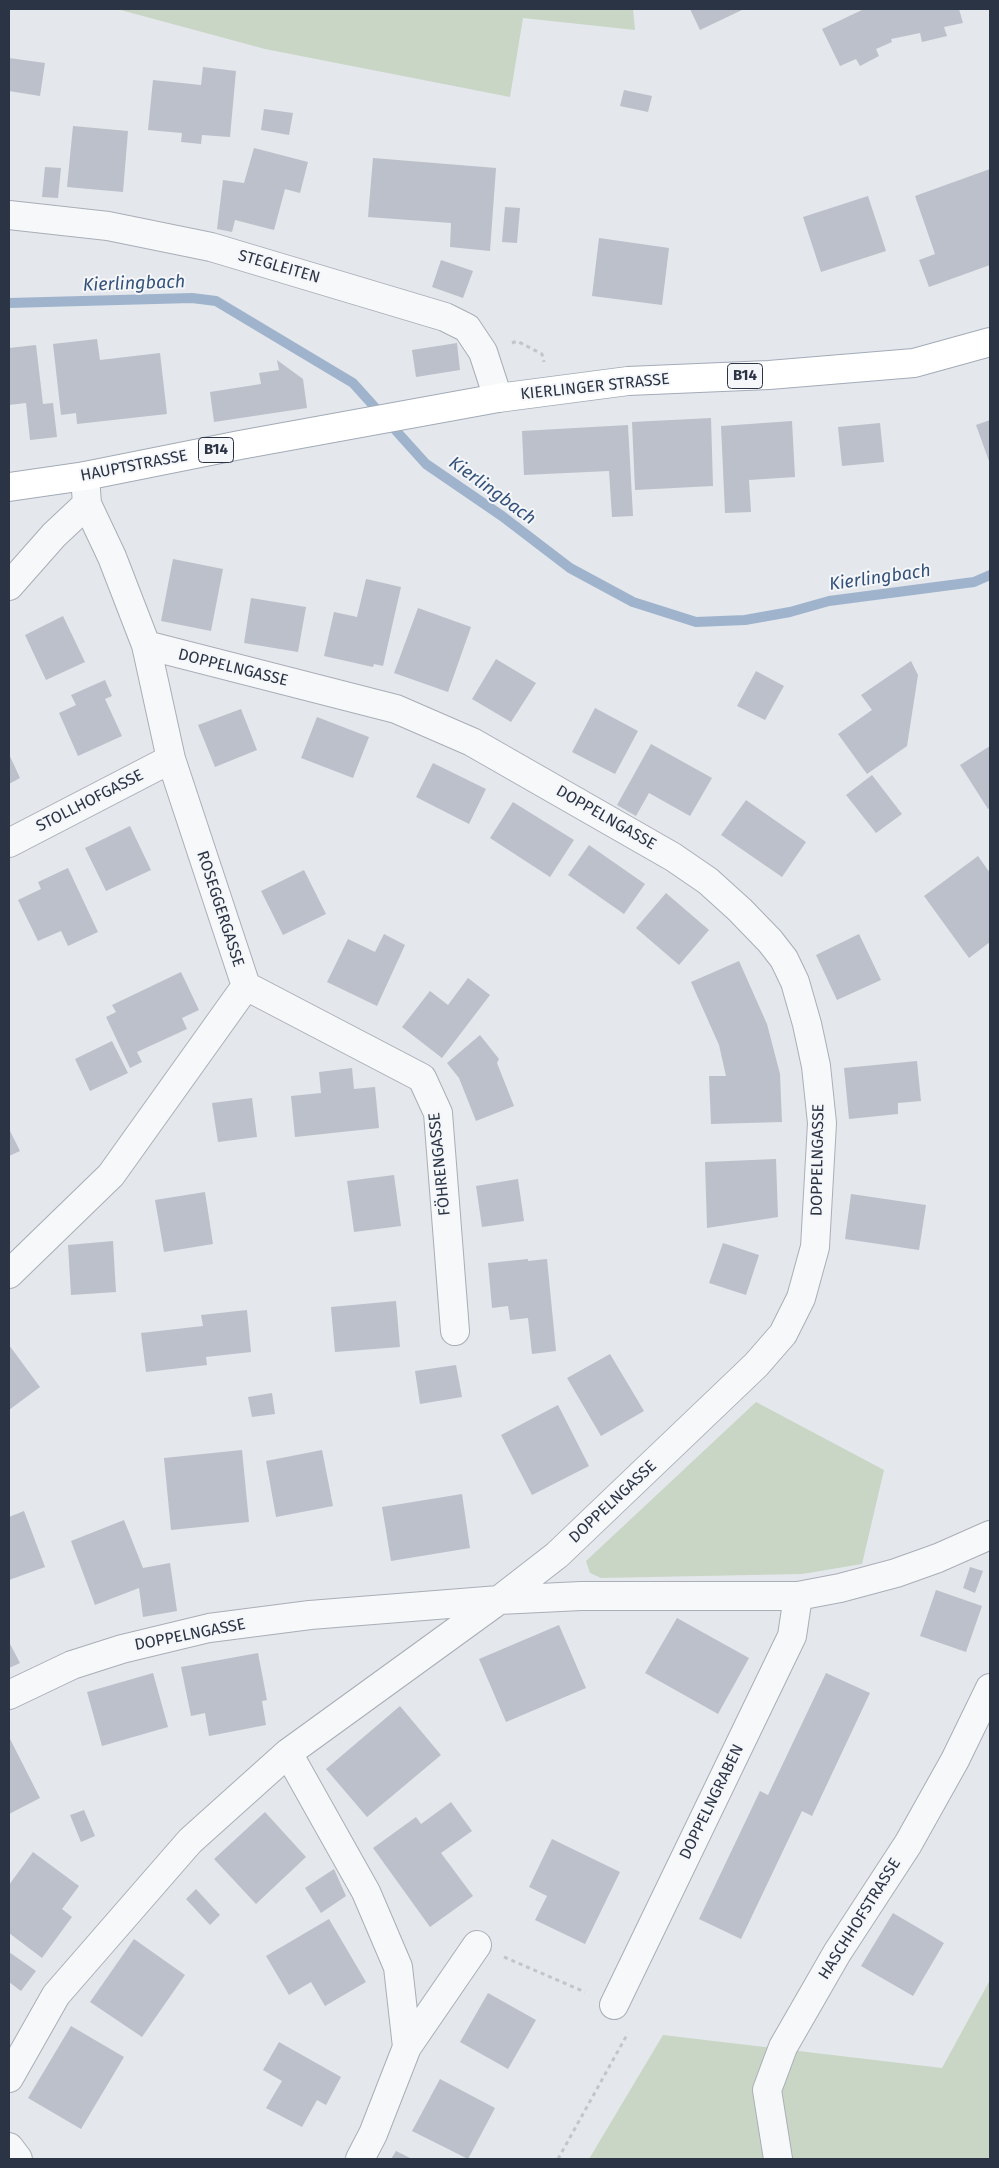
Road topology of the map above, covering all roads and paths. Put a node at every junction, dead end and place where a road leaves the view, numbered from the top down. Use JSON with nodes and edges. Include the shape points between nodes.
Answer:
{"nodes":[{"id":1,"x":9,"y":215,"type":"edge"},
{"id":2,"x":990,"y":342,"type":"edge"},
{"id":3,"x":498,"y":398,"type":"junction"},
{"id":4,"x":348,"y":426,"type":"joint"},
{"id":5,"x":85,"y":476,"type":"junction"},
{"id":6,"x":9,"y":487,"type":"edge"},
{"id":7,"x":87,"y":504,"type":"junction"},
{"id":8,"x":9,"y":586,"type":"edge"},
{"id":9,"x":146,"y":645,"type":"junction"},
{"id":10,"x":171,"y":759,"type":"junction"},
{"id":11,"x":9,"y":843,"type":"edge"},
{"id":12,"x":246,"y":986,"type":"junction"},
{"id":13,"x":9,"y":1274,"type":"edge"},
{"id":14,"x":455,"y":1331,"type":"dead end"},
{"id":15,"x":990,"y":1535,"type":"edge"},
{"id":16,"x":798,"y":1596,"type":"junction"},
{"id":17,"x":499,"y":1600,"type":"junction"},
{"id":18,"x":990,"y":1688,"type":"edge"},
{"id":19,"x":9,"y":1695,"type":"edge"},
{"id":20,"x":288,"y":1753,"type":"junction"},
{"id":21,"x":477,"y":1945,"type":"joint"},
{"id":22,"x":614,"y":2005,"type":"junction"},
{"id":23,"x":407,"y":2047,"type":"junction"},
{"id":24,"x":9,"y":2078,"type":"edge"},
{"id":25,"x":9,"y":2147,"type":"edge"},
{"id":26,"x":18,"y":2159,"type":"edge"},
{"id":27,"x":360,"y":2159,"type":"edge"},
{"id":28,"x":558,"y":2159,"type":"edge"},
{"id":29,"x":778,"y":2159,"type":"edge"}],
"edges":[{"from":1,"to":3,"type":"street","name":"STEGLEITEN","via":[[108,226],[211,247],[444,317],[467,328],[484,352]]},
{"from":2,"to":3,"type":"main road","name":"KIERLINGER STRASSE","number":"B14","via":[[914,363],[769,375],[628,381]]},
{"from":3,"to":4,"type":"main road","name":"KIERLINGER STRASSE","number":"B14"},
{"from":4,"to":5,"type":"main road","name":"HAUPTSTRASSE","number":"B14"},
{"from":5,"to":6,"type":"main road","name":"HAUPTSTRASSE","number":"B14"},
{"from":5,"to":7,"type":"street","name":"ROSEGGERGASSE"},
{"from":7,"to":8,"type":"street","via":[[54,535]]},
{"from":7,"to":9,"type":"street","name":"ROSEGGERGASSE","via":[[112,556]]},
{"from":9,"to":10,"type":"street","name":"ROSEGGERGASSE"},
{"from":9,"to":17,"type":"street","name":"DOPPELNGASSE","via":[[396,709],[472,742],[673,857],[708,882],[770,941],[784,959],[794,982],[816,1066],[822,1123],[815,1247],[801,1298],[783,1334],[756,1365],[557,1555]]},
{"from":10,"to":11,"type":"street","name":"STOLLHOFGASSE"},
{"from":10,"to":12,"type":"street","name":"ROSEGGERGASSE"},
{"from":12,"to":13,"type":"street","name":"ROSEGGERGASSE","via":[[111,1175]]},
{"from":12,"to":14,"type":"street","name":"FÖHRENGASSE","via":[[422,1078],[438,1113]]},
{"from":15,"to":16,"type":"street","via":[[896,1573]]},
{"from":16,"to":17,"type":"street","via":[[581,1596]]},
{"from":16,"to":22,"type":"street","name":"DOPPELNGRABEN","via":[[792,1636]]},
{"from":17,"to":19,"type":"street","name":"DOPPELNGASSE","via":[[310,1615],[209,1628],[72,1665]]},
{"from":17,"to":20,"type":"street","name":"DOPPELNGASSE"},
{"from":18,"to":29,"type":"street","name":"HASCHHOFSTRASSE","via":[[955,1760],[908,1844],[837,1953],[783,2047],[767,2090]]},
{"from":20,"to":23,"type":"street","via":[[366,1892],[398,1967]]},
{"from":20,"to":24,"type":"street","name":"DOPPELNGASSE","via":[[190,1841],[56,1995]]},
{"from":21,"to":22,"type":"path"},
{"from":21,"to":23,"type":"street"},
{"from":22,"to":28,"type":"path","via":[[629,2030]]},
{"from":23,"to":27,"type":"street"},
{"from":25,"to":26,"type":"street"}]}
